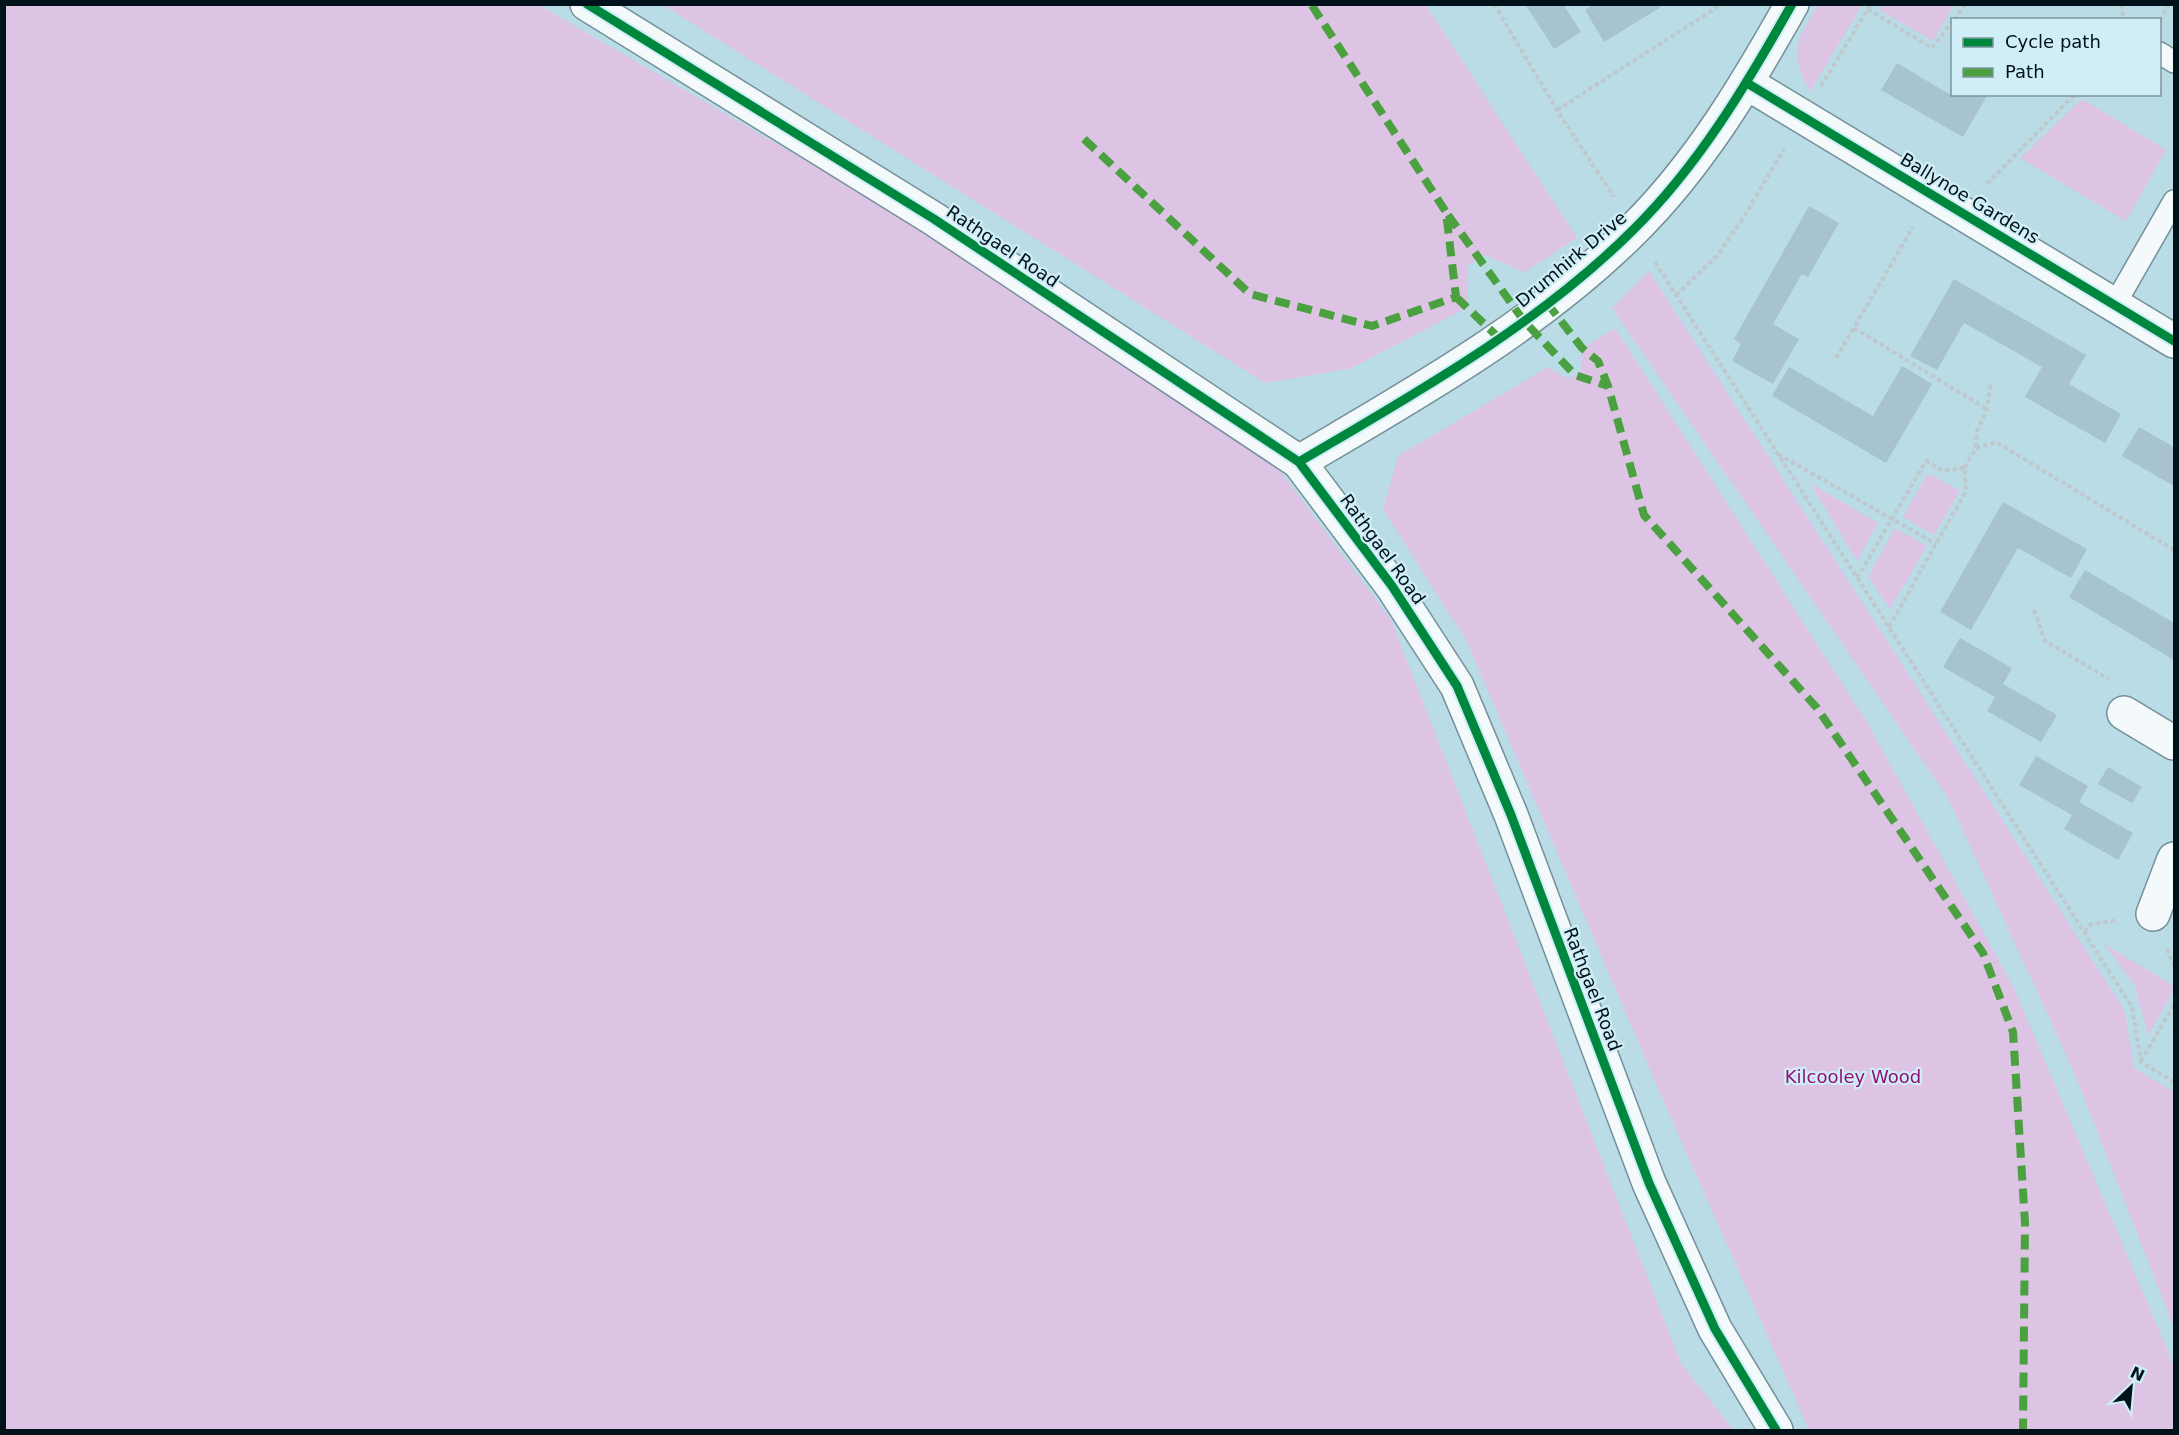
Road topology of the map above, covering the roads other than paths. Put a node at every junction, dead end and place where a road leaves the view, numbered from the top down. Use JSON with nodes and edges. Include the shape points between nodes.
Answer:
{"nodes":[{"id":1,"x":587,"y":4,"type":"edge"},
{"id":2,"x":1792,"y":4,"type":"edge"},
{"id":3,"x":2161,"y":54,"type":"edge"},
{"id":4,"x":2175,"y":62,"type":"edge"},
{"id":5,"x":1747,"y":83,"type":"junction"},
{"id":6,"x":2175,"y":201,"type":"edge"},
{"id":7,"x":2115,"y":304,"type":"junction"},
{"id":8,"x":2175,"y":341,"type":"edge"},
{"id":9,"x":1299,"y":462,"type":"junction"},
{"id":10,"x":2124,"y":712,"type":"road end"},
{"id":11,"x":2175,"y":743,"type":"edge"},
{"id":12,"x":2175,"y":859,"type":"edge"},
{"id":13,"x":2153,"y":914,"type":"dead end"},
{"id":14,"x":1776,"y":1431,"type":"edge"}],
"edges":[{"from":1,"to":9,"type":"street","name":"Rathgael Road","via":[[934,219]]},
{"from":2,"to":5,"type":"street","name":"Drumhirk Drive"},
{"from":3,"to":4,"type":"lane"},
{"from":5,"to":7,"type":"street","name":"Ballynoe Gardens"},
{"from":5,"to":9,"type":"street","name":"Drumhirk Drive","via":[[1686,170],[1607,254],[1500,339]]},
{"from":6,"to":7,"type":"lane"},
{"from":7,"to":8,"type":"street","name":"Ballynoe Gardens"},
{"from":9,"to":14,"type":"street","name":"Rathgael Road","via":[[1392,586],[1456,686],[1510,814],[1649,1183],[1715,1329]]},
{"from":10,"to":11,"type":"street"},
{"from":12,"to":13,"type":"street"}]}
